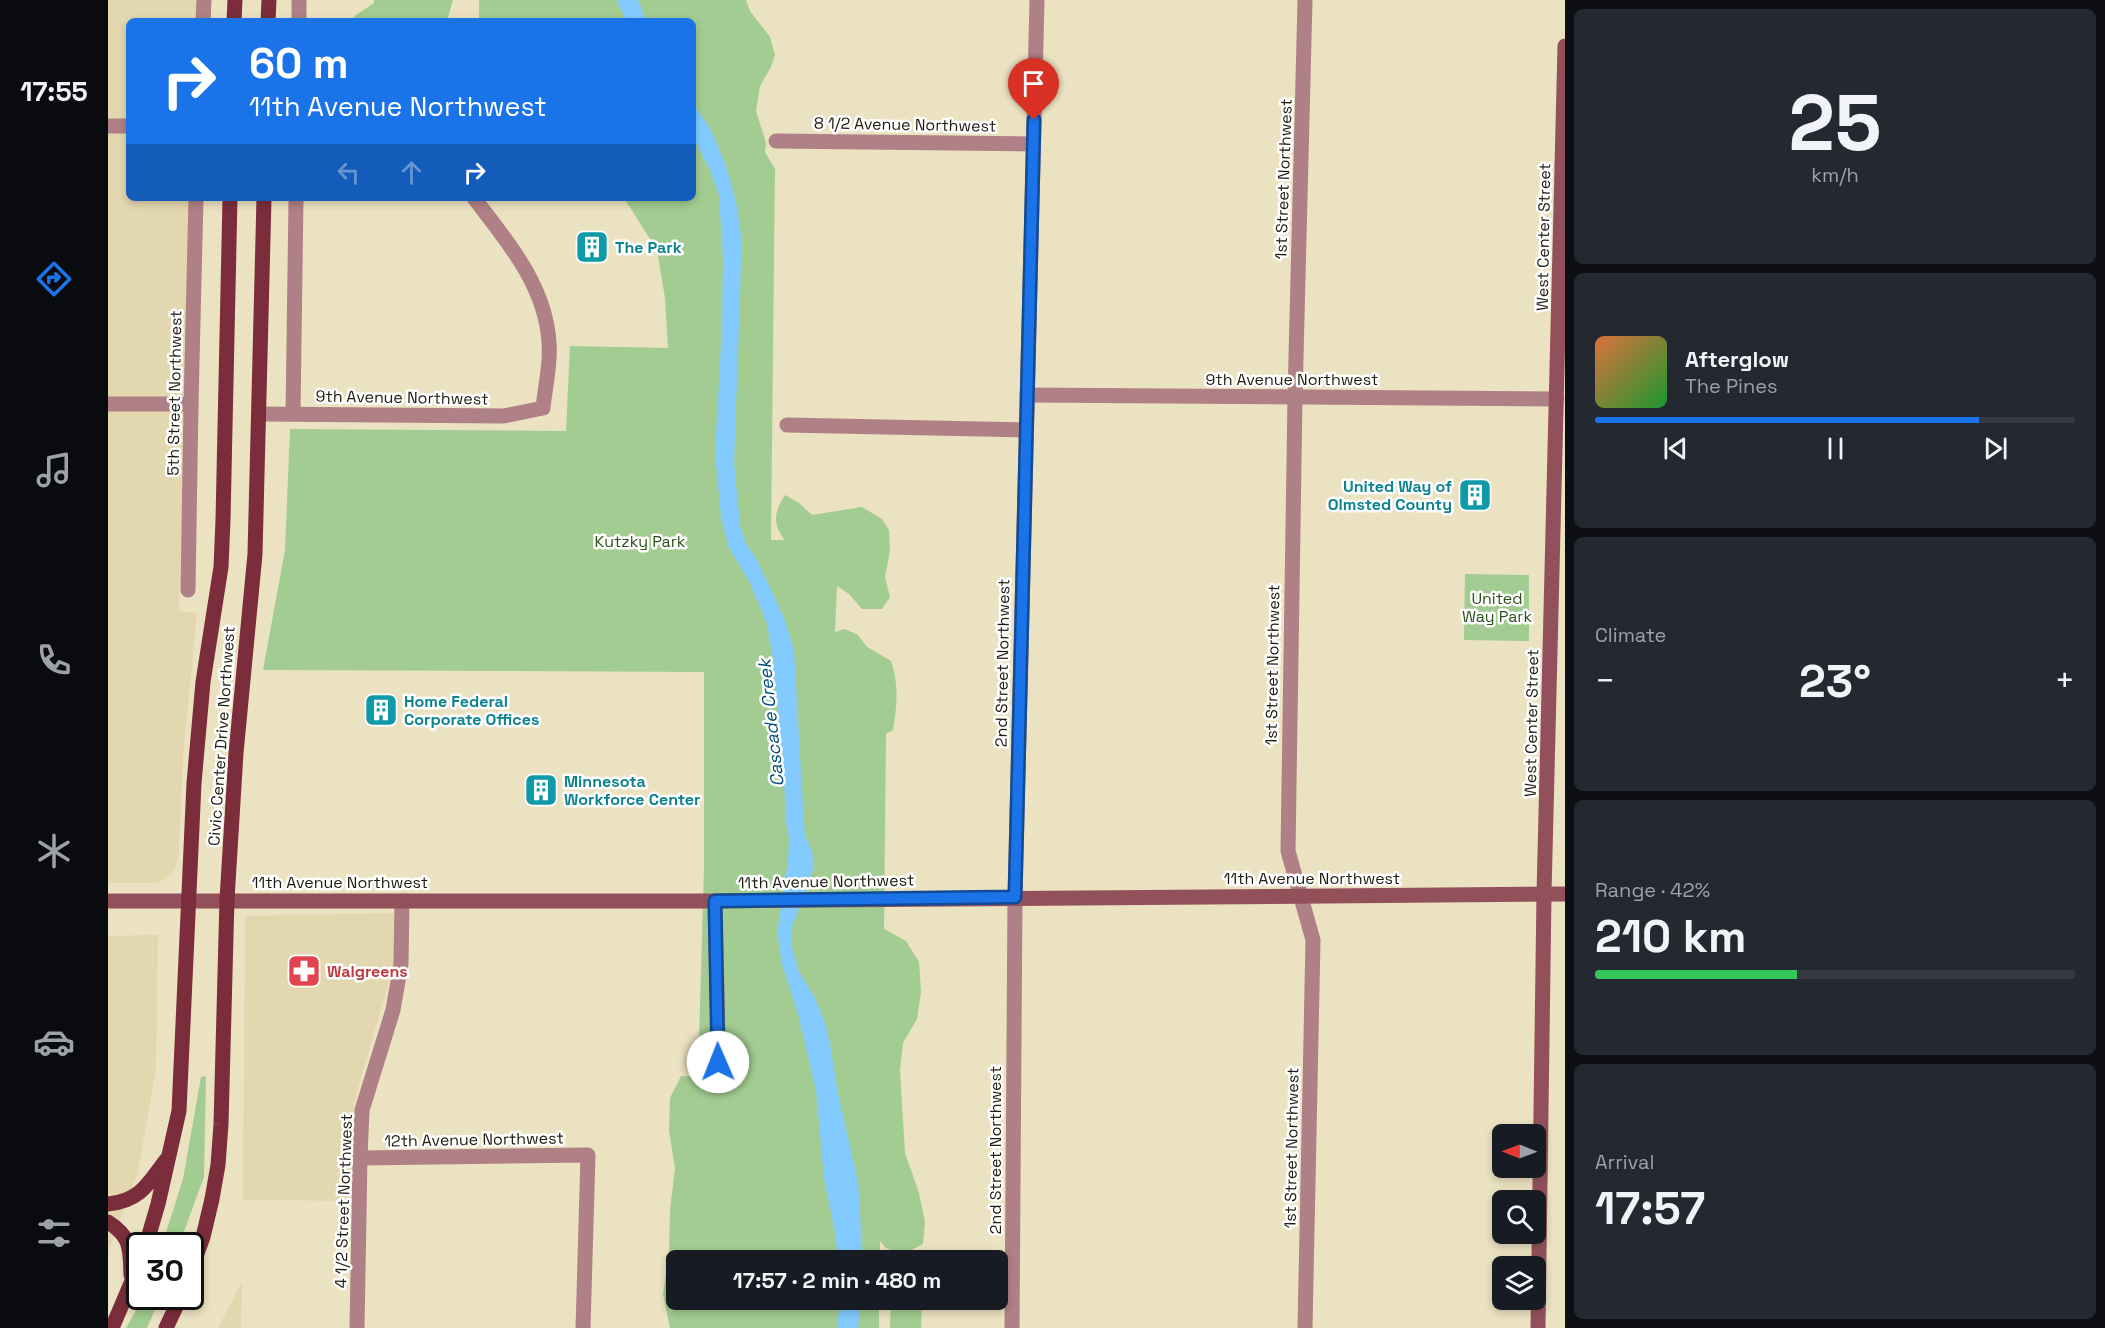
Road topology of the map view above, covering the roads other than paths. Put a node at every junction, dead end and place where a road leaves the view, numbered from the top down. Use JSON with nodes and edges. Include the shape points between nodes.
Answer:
{"nodes":[{"id":1,"x":204,"y":0,"type":"edge"},
{"id":2,"x":235,"y":0,"type":"edge"},
{"id":3,"x":269,"y":0,"type":"edge"},
{"id":4,"x":299,"y":0,"type":"edge"},
{"id":5,"x":1037,"y":0,"type":"edge"},
{"id":6,"x":1305,"y":0,"type":"edge"},
{"id":7,"x":203,"y":18,"type":"edge"},
{"id":8,"x":234,"y":18,"type":"edge"},
{"id":9,"x":268,"y":18,"type":"edge"},
{"id":10,"x":299,"y":18,"type":"edge"},
{"id":11,"x":1565,"y":46,"type":"edge"},
{"id":12,"x":108,"y":126,"type":"edge"},
{"id":13,"x":126,"y":126,"type":"edge"},
{"id":14,"x":776,"y":141,"type":"dead end"},
{"id":15,"x":1033,"y":144,"type":"junction"},
{"id":16,"x":196,"y":201,"type":"edge"},
{"id":17,"x":230,"y":201,"type":"edge"},
{"id":18,"x":264,"y":201,"type":"edge"},
{"id":19,"x":296,"y":201,"type":"edge"},
{"id":20,"x":476,"y":201,"type":"edge"},
{"id":21,"x":1027,"y":395,"type":"junction"},
{"id":22,"x":1295,"y":397,"type":"junction"},
{"id":23,"x":1557,"y":399,"type":"junction"},
{"id":24,"x":108,"y":404,"type":"edge"},
{"id":25,"x":191,"y":404,"type":"junction"},
{"id":26,"x":260,"y":414,"type":"junction"},
{"id":27,"x":293,"y":414,"type":"junction"},
{"id":28,"x":787,"y":426,"type":"dead end"},
{"id":29,"x":1026,"y":430,"type":"junction"},
{"id":30,"x":189,"y":590,"type":"dead end"},
{"id":31,"x":1544,"y":894,"type":"junction"},
{"id":32,"x":1565,"y":894,"type":"edge"},
{"id":33,"x":1300,"y":896,"type":"junction"},
{"id":34,"x":1015,"y":897,"type":"junction"},
{"id":35,"x":227,"y":899,"type":"junction"},
{"id":36,"x":108,"y":900,"type":"edge"},
{"id":37,"x":188,"y":900,"type":"junction"},
{"id":38,"x":402,"y":901,"type":"junction"},
{"id":39,"x":715,"y":901,"type":"junction"},
{"id":40,"x":719,"y":1082,"type":"dead end"},
{"id":41,"x":170,"y":1155,"type":"junction"},
{"id":42,"x":360,"y":1158,"type":"junction"},
{"id":43,"x":108,"y":1204,"type":"edge"},
{"id":44,"x":108,"y":1222,"type":"edge"},
{"id":45,"x":149,"y":1232,"type":"edge"},
{"id":46,"x":204,"y":1232,"type":"edge"},
{"id":47,"x":126,"y":1240,"type":"edge"},
{"id":48,"x":126,"y":1295,"type":"edge"},
{"id":49,"x":174,"y":1310,"type":"edge"},
{"id":50,"x":112,"y":1328,"type":"edge"},
{"id":51,"x":166,"y":1328,"type":"edge"},
{"id":52,"x":357,"y":1328,"type":"edge"},
{"id":53,"x":583,"y":1328,"type":"edge"},
{"id":54,"x":1012,"y":1328,"type":"edge"},
{"id":55,"x":1305,"y":1328,"type":"edge"},
{"id":56,"x":1538,"y":1328,"type":"edge"}],
"edges":[{"from":1,"to":7,"type":"street"},
{"from":2,"to":8,"type":"main road"},
{"from":3,"to":9,"type":"main road"},
{"from":4,"to":10,"type":"street"},
{"from":5,"to":15,"type":"street","name":"2nd Street Northwest"},
{"from":6,"to":22,"type":"street","name":"1st Street Northwest"},
{"from":11,"to":23,"type":"main road","name":"West Center Street"},
{"from":12,"to":13,"type":"street"},
{"from":14,"to":15,"type":"street","name":"8 1/2 Avenue Northwest"},
{"from":15,"to":21,"type":"street","name":"2nd Street Northwest"},
{"from":16,"to":25,"type":"street","name":"5th Street Northwest"},
{"from":17,"to":37,"type":"main road","name":"Civic Center Drive Northwest","via":[[223,532],[199,721]]},
{"from":18,"to":26,"type":"main road","name":"Civic Center Drive Northwest"},
{"from":19,"to":27,"type":"street"},
{"from":20,"to":27,"type":"street","name":"9th Avenue Northwest","via":[[511,247],[540,297],[550,344],[543,408],[504,416]]},
{"from":21,"to":22,"type":"street","name":"9th Avenue Northwest"},
{"from":21,"to":29,"type":"street","name":"2nd Street Northwest"},
{"from":22,"to":23,"type":"street","name":"9th Avenue Northwest"},
{"from":22,"to":33,"type":"street","name":"1st Street Northwest","via":[[1288,851]]},
{"from":23,"to":31,"type":"main road","name":"West Center Street"},
{"from":24,"to":25,"type":"street"},
{"from":25,"to":30,"type":"street","name":"5th Street Northwest"},
{"from":26,"to":27,"type":"street","name":"9th Avenue Northwest"},
{"from":26,"to":35,"type":"main road","name":"Civic Center Drive Northwest","via":[[255,554]]},
{"from":28,"to":29,"type":"street"},
{"from":29,"to":34,"type":"street","name":"2nd Street Northwest"},
{"from":31,"to":32,"type":"main road","name":"11th Avenue Northwest"},
{"from":31,"to":33,"type":"main road","name":"11th Avenue Northwest"},
{"from":31,"to":56,"type":"main road","name":"West Center Street"},
{"from":33,"to":34,"type":"main road","name":"11th Avenue Northwest"},
{"from":33,"to":55,"type":"street","name":"1st Street Northwest","via":[[1313,940]]},
{"from":34,"to":39,"type":"main road","name":"11th Avenue Northwest"},
{"from":34,"to":54,"type":"street","name":"2nd Street Northwest"},
{"from":35,"to":37,"type":"main road","name":"11th Avenue Northwest"},
{"from":35,"to":38,"type":"main road","name":"11th Avenue Northwest"},
{"from":35,"to":46,"type":"main road","name":"Civic Center Drive Northwest","via":[[218,1165]]},
{"from":36,"to":37,"type":"main road","name":"11th Avenue Northwest"},
{"from":37,"to":41,"type":"main road","name":"Civic Center Drive Northwest","via":[[178,1111]]},
{"from":38,"to":39,"type":"main road","name":"11th Avenue Northwest"},
{"from":38,"to":42,"type":"street","name":"4 1/2 Street Northwest","via":[[401,964],[393,1010],[362,1110]]},
{"from":39,"to":40,"type":"street"},
{"from":41,"to":43,"type":"main road","via":[[141,1193],[124,1203]]},
{"from":41,"to":45,"type":"main road","name":"Civic Center Drive Northwest"},
{"from":42,"to":52,"type":"street","name":"4 1/2 Street Northwest"},
{"from":42,"to":53,"type":"street","name":"12th Avenue Northwest","via":[[588,1155]]},
{"from":44,"to":47,"type":"main road"},
{"from":48,"to":50,"type":"main road"},
{"from":49,"to":51,"type":"main road"}]}
